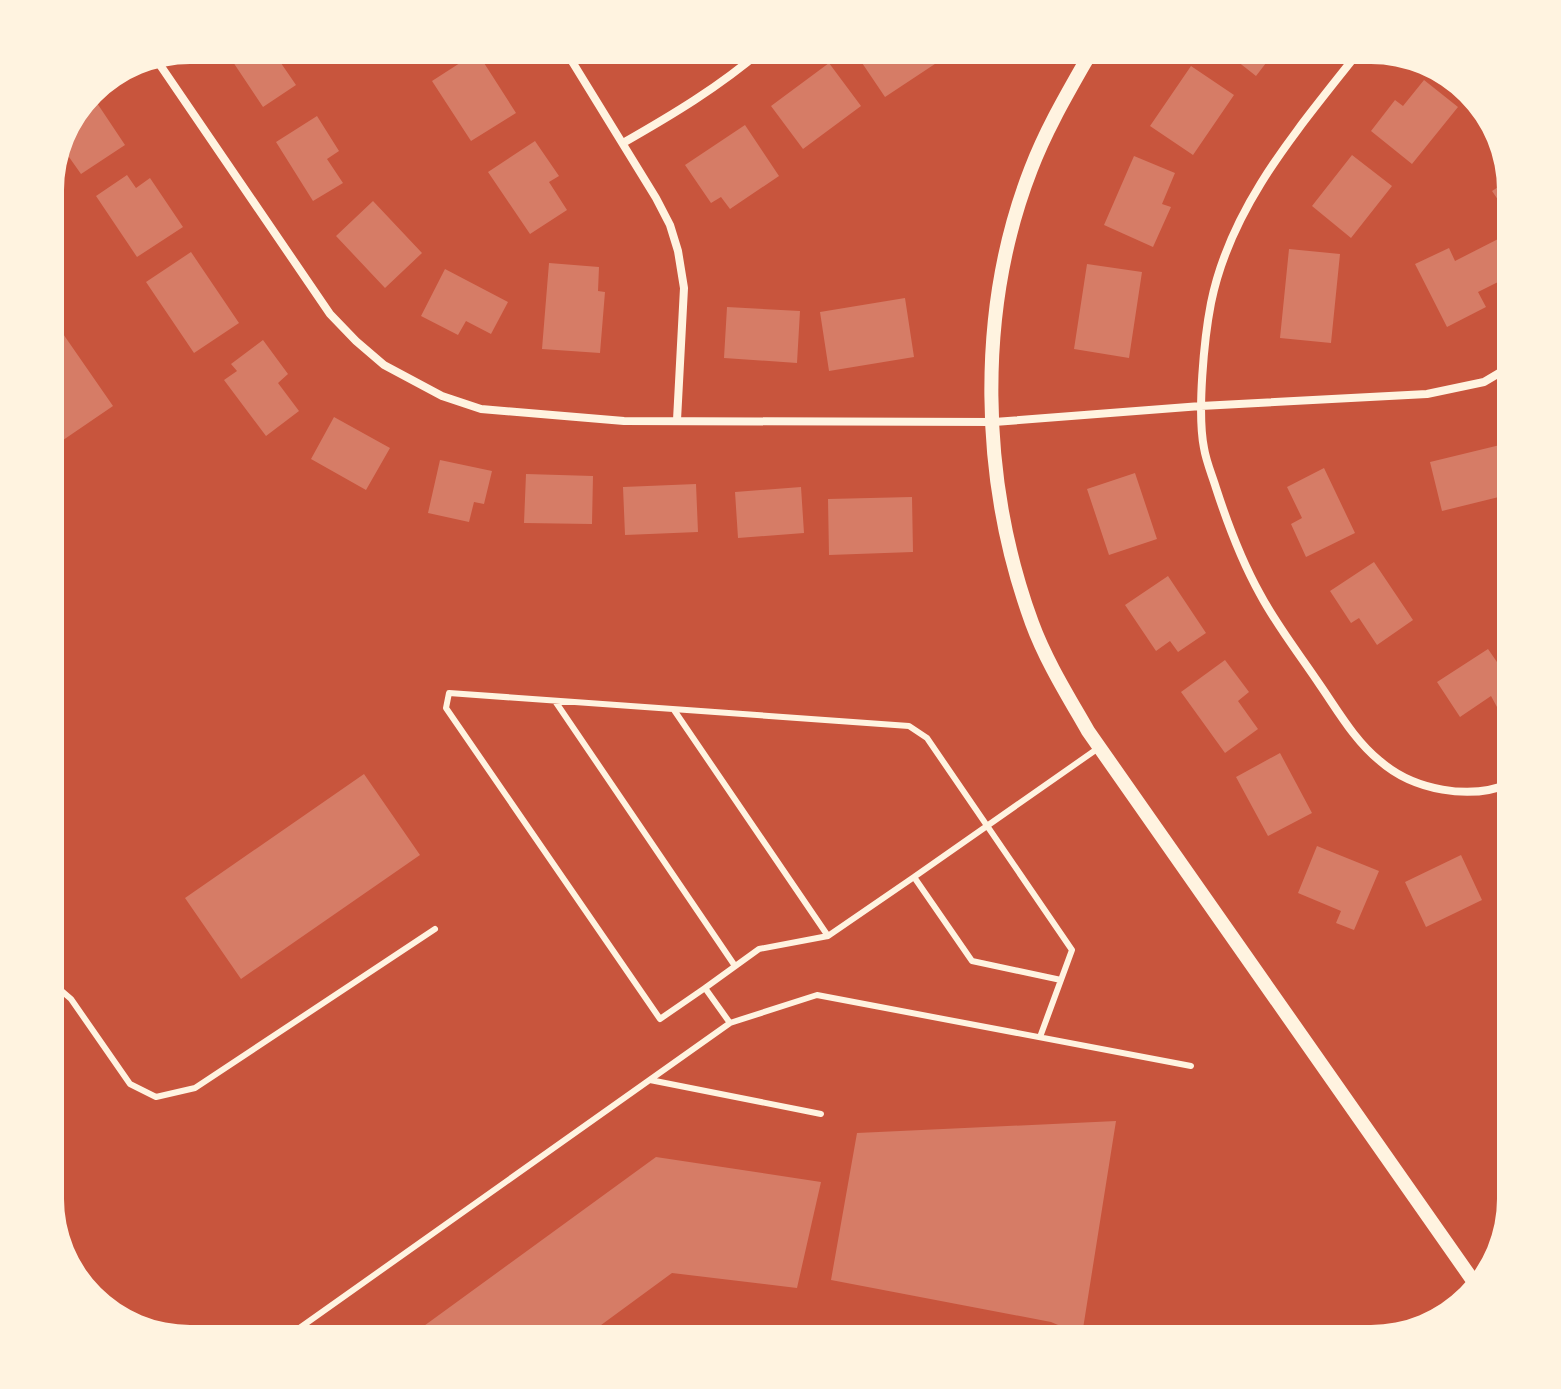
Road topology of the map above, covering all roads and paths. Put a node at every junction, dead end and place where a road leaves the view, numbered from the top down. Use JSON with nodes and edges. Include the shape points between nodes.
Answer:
{"nodes":[{"id":1,"x":574,"y":64,"type":"edge"},
{"id":2,"x":746,"y":64,"type":"edge"},
{"id":3,"x":1084,"y":64,"type":"edge"},
{"id":4,"x":1349,"y":64,"type":"edge"},
{"id":5,"x":162,"y":67,"type":"edge"},
{"id":6,"x":623,"y":143,"type":"junction"},
{"id":7,"x":1497,"y":374,"type":"edge"},
{"id":8,"x":1201,"y":406,"type":"junction"},
{"id":9,"x":677,"y":420,"type":"junction"},
{"id":10,"x":994,"y":422,"type":"junction"},
{"id":11,"x":554,"y":700,"type":"junction"},
{"id":12,"x":674,"y":710,"type":"junction"},
{"id":13,"x":1099,"y":747,"type":"junction"},
{"id":14,"x":1497,"y":786,"type":"edge"},
{"id":15,"x":987,"y":826,"type":"junction"},
{"id":16,"x":914,"y":877,"type":"junction"},
{"id":17,"x":435,"y":929,"type":"dead end"},
{"id":18,"x":828,"y":936,"type":"junction"},
{"id":19,"x":735,"y":966,"type":"junction"},
{"id":20,"x":1061,"y":980,"type":"junction"},
{"id":21,"x":705,"y":988,"type":"junction"},
{"id":22,"x":64,"y":993,"type":"edge"},
{"id":23,"x":730,"y":1023,"type":"junction"},
{"id":24,"x":1040,"y":1037,"type":"junction"},
{"id":25,"x":1191,"y":1066,"type":"dead end"},
{"id":26,"x":650,"y":1080,"type":"junction"},
{"id":27,"x":821,"y":1114,"type":"dead end"},
{"id":28,"x":1470,"y":1276,"type":"edge"},
{"id":29,"x":304,"y":1325,"type":"edge"}],
"edges":[{"from":1,"to":6,"type":"street"},
{"from":2,"to":6,"type":"street"},
{"from":3,"to":10,"type":"street","via":[[1052,121],[1013,222],[991,349]]},
{"from":4,"to":8,"type":"street","via":[[1277,156],[1226,253],[1211,303]]},
{"from":5,"to":9,"type":"street","via":[[330,314],[384,365],[442,396],[481,409]]},
{"from":6,"to":9,"type":"street","via":[[670,225],[678,251],[684,288]]},
{"from":7,"to":8,"type":"street","via":[[1427,394]]},
{"from":8,"to":10,"type":"street"},
{"from":8,"to":14,"type":"street","via":[[1204,447],[1235,546],[1261,597],[1353,732],[1380,761],[1424,785],[1474,792]]},
{"from":9,"to":10,"type":"street"},
{"from":10,"to":13,"type":"street","via":[[1004,520],[1032,624]]},
{"from":11,"to":12,"type":"lane"},
{"from":11,"to":19,"type":"lane"},
{"from":11,"to":21,"type":"lane","via":[[449,693],[446,708],[660,1019]]},
{"from":12,"to":15,"type":"lane","via":[[909,726],[927,738]]},
{"from":12,"to":18,"type":"lane"},
{"from":13,"to":15,"type":"lane"},
{"from":13,"to":28,"type":"street"},
{"from":15,"to":16,"type":"lane"},
{"from":15,"to":20,"type":"lane","via":[[1072,950]]},
{"from":16,"to":18,"type":"lane"},
{"from":16,"to":20,"type":"lane","via":[[972,961]]},
{"from":17,"to":22,"type":"lane","via":[[195,1088],[156,1097],[130,1084]]},
{"from":18,"to":19,"type":"lane","via":[[759,949]]},
{"from":19,"to":21,"type":"lane"},
{"from":20,"to":24,"type":"lane"},
{"from":21,"to":23,"type":"lane"},
{"from":23,"to":24,"type":"lane","via":[[817,995]]},
{"from":23,"to":26,"type":"lane"},
{"from":24,"to":25,"type":"lane"},
{"from":26,"to":27,"type":"lane"},
{"from":26,"to":29,"type":"lane"}]}
